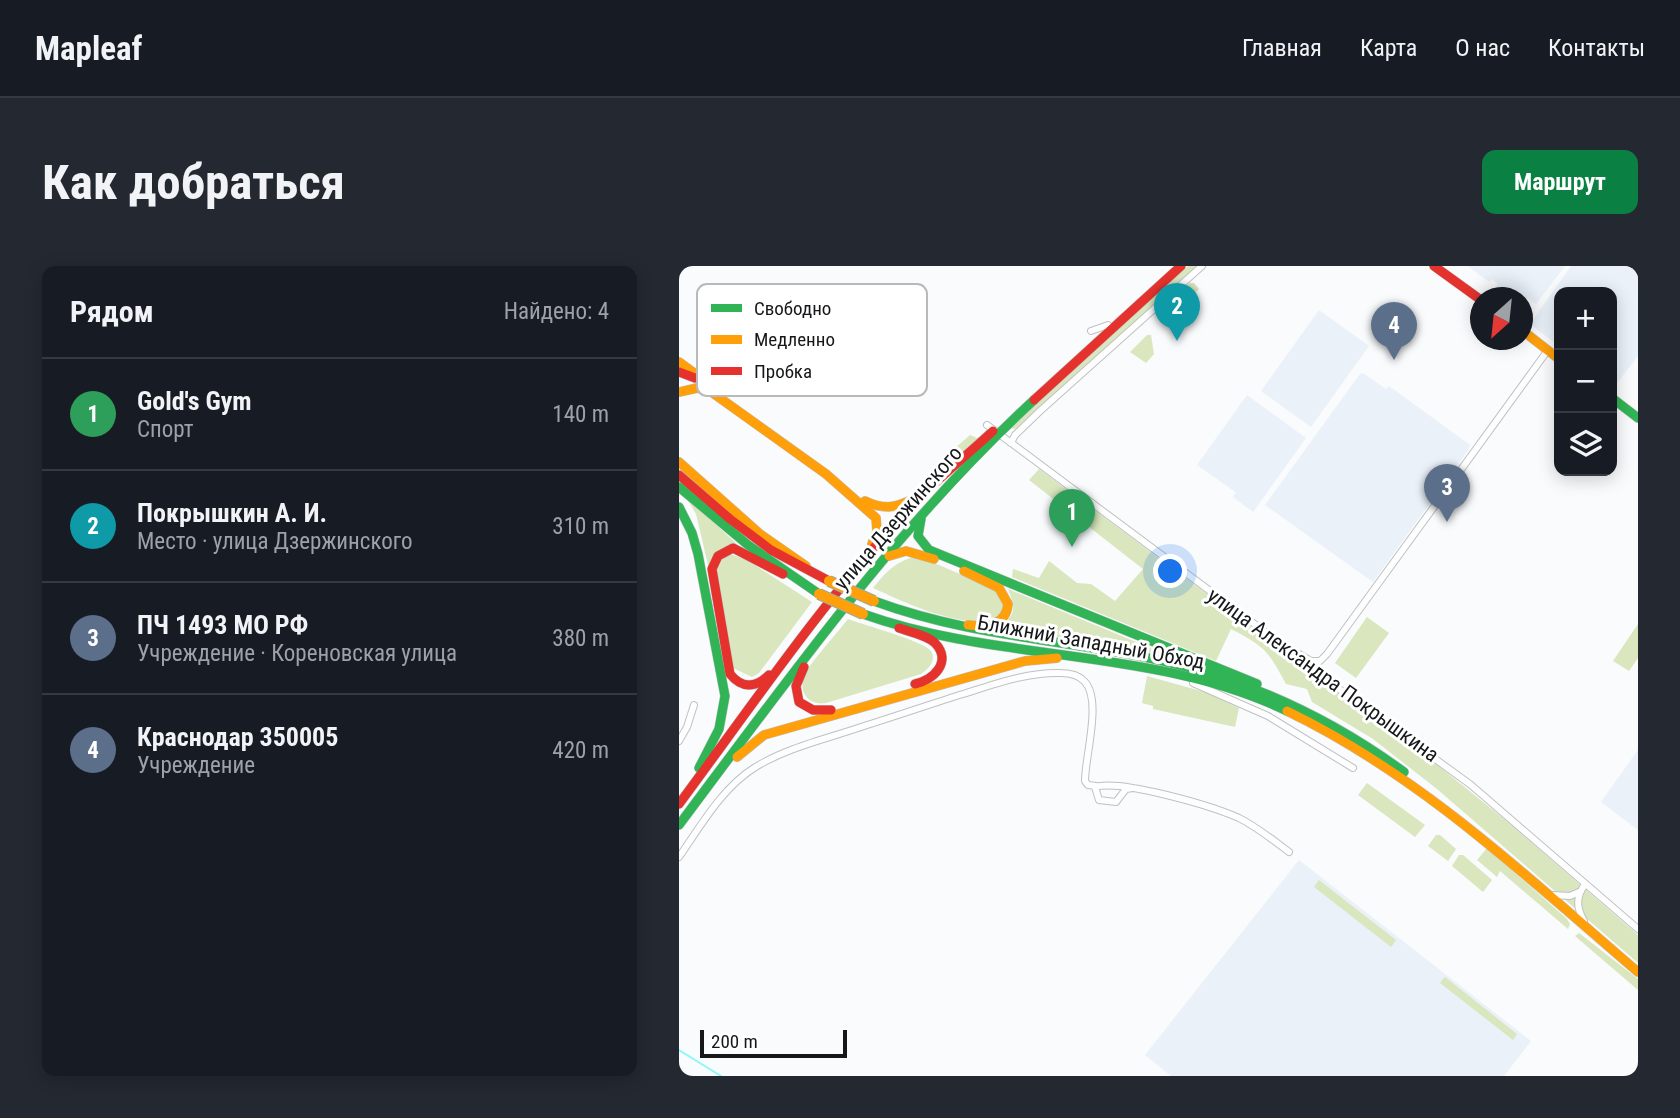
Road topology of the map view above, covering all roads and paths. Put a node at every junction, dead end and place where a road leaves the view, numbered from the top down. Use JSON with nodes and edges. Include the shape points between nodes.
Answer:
{"nodes":[{"id":1,"x":1172,"y":266,"type":"edge"},
{"id":2,"x":1181,"y":266,"type":"edge"},
{"id":3,"x":1202,"y":266,"type":"edge"},
{"id":4,"x":1434,"y":266,"type":"edge"},
{"id":5,"x":1470,"y":292,"type":"edge"},
{"id":6,"x":1108,"y":325,"type":"junction"},
{"id":7,"x":1091,"y":331,"type":"dead end"},
{"id":8,"x":1533,"y":339,"type":"edge"},
{"id":9,"x":1548,"y":351,"type":"junction"},
{"id":10,"x":1554,"y":355,"type":"edge"},
{"id":11,"x":679,"y":362,"type":"edge"},
{"id":12,"x":679,"y":372,"type":"edge"},
{"id":13,"x":697,"y":376,"type":"edge"},
{"id":14,"x":697,"y":380,"type":"edge"},
{"id":15,"x":697,"y":388,"type":"edge"},
{"id":16,"x":679,"y":392,"type":"edge"},
{"id":17,"x":717,"y":396,"type":"edge"},
{"id":18,"x":724,"y":396,"type":"edge"},
{"id":19,"x":1617,"y":402,"type":"edge"},
{"id":20,"x":1638,"y":418,"type":"edge"},
{"id":21,"x":993,"y":430,"type":"junction"},
{"id":22,"x":1011,"y":443,"type":"junction"},
{"id":23,"x":679,"y":463,"type":"edge"},
{"id":24,"x":679,"y":475,"type":"edge"},
{"id":25,"x":679,"y":487,"type":"edge"},
{"id":26,"x":928,"y":489,"type":"junction"},
{"id":27,"x":932,"y":503,"type":"junction"},
{"id":28,"x":679,"y":508,"type":"edge"},
{"id":29,"x":880,"y":563,"type":"junction"},
{"id":30,"x":826,"y":579,"type":"junction"},
{"id":31,"x":847,"y":579,"type":"junction"},
{"id":32,"x":815,"y":592,"type":"junction"},
{"id":33,"x":823,"y":610,"type":"junction"},
{"id":34,"x":867,"y":616,"type":"junction"},
{"id":35,"x":934,"y":622,"type":"junction"},
{"id":36,"x":826,"y":634,"type":"junction"},
{"id":37,"x":1083,"y":653,"type":"junction"},
{"id":38,"x":1311,"y":661,"type":"junction"},
{"id":39,"x":1158,"y":671,"type":"junction"},
{"id":40,"x":694,"y":705,"type":"dead end"},
{"id":41,"x":1334,"y":723,"type":"junction"},
{"id":42,"x":679,"y":741,"type":"edge"},
{"id":43,"x":1353,"y":768,"type":"dead end"},
{"id":44,"x":1096,"y":786,"type":"junction"},
{"id":45,"x":1133,"y":788,"type":"junction"},
{"id":46,"x":701,"y":796,"type":"junction"},
{"id":47,"x":679,"y":803,"type":"edge"},
{"id":48,"x":679,"y":825,"type":"edge"},
{"id":49,"x":1289,"y":852,"type":"dead end"},
{"id":50,"x":679,"y":857,"type":"edge"},
{"id":51,"x":1512,"y":862,"type":"junction"},
{"id":52,"x":1585,"y":884,"type":"junction"},
{"id":53,"x":1579,"y":892,"type":"junction"},
{"id":54,"x":1553,"y":895,"type":"junction"},
{"id":55,"x":1584,"y":921,"type":"junction"},
{"id":56,"x":1638,"y":929,"type":"edge"},
{"id":57,"x":1638,"y":969,"type":"edge"}],
"edges":[{"from":1,"to":6,"type":"main road","name":"улица Дзержинского"},
{"from":2,"to":21,"type":"main road","name":"улица Дзержинского"},
{"from":3,"to":22,"type":"street","via":[[1040,411]]},
{"from":4,"to":5,"type":"main road"},
{"from":6,"to":7,"type":"street"},
{"from":6,"to":21,"type":"main road","name":"улица Дзержинского"},
{"from":8,"to":9,"type":"main road"},
{"from":9,"to":10,"type":"main road"},
{"from":9,"to":38,"type":"street","via":[[1327,654],[1320,661]]},
{"from":11,"to":13,"type":"main road"},
{"from":12,"to":14,"type":"main road"},
{"from":15,"to":16,"type":"main road"},
{"from":17,"to":31,"type":"main road","via":[[871,511],[877,522],[876,537]]},
{"from":18,"to":26,"type":"main road","via":[[871,504],[899,507]]},
{"from":19,"to":20,"type":"main road"},
{"from":21,"to":22,"type":"street","name":"улица Александра Покрышкина"},
{"from":21,"to":26,"type":"main road","name":"улица Дзержинского"},
{"from":21,"to":27,"type":"main road","name":"улица Дзержинского"},
{"from":22,"to":38,"type":"street","name":"улица Александра Покрышкина","via":[[1280,643]]},
{"from":23,"to":30,"type":"main road","via":[[761,534]]},
{"from":24,"to":30,"type":"main road","via":[[761,543]]},
{"from":25,"to":32,"type":"main road","via":[[748,545]]},
{"from":26,"to":31,"type":"main road","name":"улица Дзержинского"},
{"from":27,"to":29,"type":"main road","name":"улица Дзержинского"},
{"from":27,"to":41,"type":"main road","via":[[917,532],[929,550],[1267,687]]},
{"from":28,"to":47,"type":"main road","via":[[698,554],[725,696],[716,736]]},
{"from":29,"to":35,"type":"main road","via":[[898,551],[917,552],[996,586],[1008,600],[1007,613],[993,625]]},
{"from":29,"to":36,"type":"main road","name":"улица Дзержинского"},
{"from":30,"to":35,"type":"main road","bridge":true},
{"from":31,"to":33,"type":"main road","name":"улица Дзержинского"},
{"from":32,"to":33,"type":"main road","via":[[737,549],[718,556],[712,577],[733,679],[746,686],[764,681]]},
{"from":32,"to":34,"type":"main road","bridge":true},
{"from":33,"to":47,"type":"main road","name":"улица Дзержинского"},
{"from":34,"to":36,"type":"main road","via":[[937,645],[942,658],[936,674],[927,681],[829,711],[811,710],[799,702],[796,682]]},
{"from":34,"to":37,"type":"main road","name":"Ближний Западный Обход","via":[[980,643]]},
{"from":35,"to":37,"type":"main road"},
{"from":36,"to":46,"type":"main road","name":"улица Дзержинского"},
{"from":37,"to":39,"type":"main road","name":"Ближний Западный Обход"},
{"from":37,"to":41,"type":"main road","via":[[1143,656],[1209,672]]},
{"from":37,"to":46,"type":"main road","via":[[1025,661],[764,735],[741,752]]},
{"from":38,"to":52,"type":"street","name":"улица Александра Покрышкина","via":[[1316,672],[1471,785]]},
{"from":39,"to":43,"type":"street","via":[[1268,716]]},
{"from":39,"to":51,"type":"main road","name":"Ближний Западный Обход","via":[[1242,692],[1315,724],[1427,796]]},
{"from":40,"to":42,"type":"street"},
{"from":41,"to":51,"type":"main road","via":[[1388,759]]},
{"from":44,"to":45,"type":"street"},
{"from":44,"to":45,"type":"street","via":[[1099,800],[1116,802],[1126,789]]},
{"from":44,"to":50,"type":"street","via":[[1085,781],[1092,709],[1089,689],[1073,674],[1026,676],[765,761],[735,783]]},
{"from":45,"to":49,"type":"street","via":[[1236,817]]},
{"from":46,"to":48,"type":"main road","name":"улица Дзержинского"},
{"from":51,"to":54,"type":"main road"},
{"from":51,"to":57,"type":"main road"},
{"from":52,"to":53,"type":"street"},
{"from":52,"to":56,"type":"street","name":"улица Александра Покрышкина"},
{"from":53,"to":54,"type":"street"},
{"from":53,"to":55,"type":"street","via":[[1577,902]]},
{"from":54,"to":55,"type":"main road"},
{"from":55,"to":57,"type":"main road"}]}
